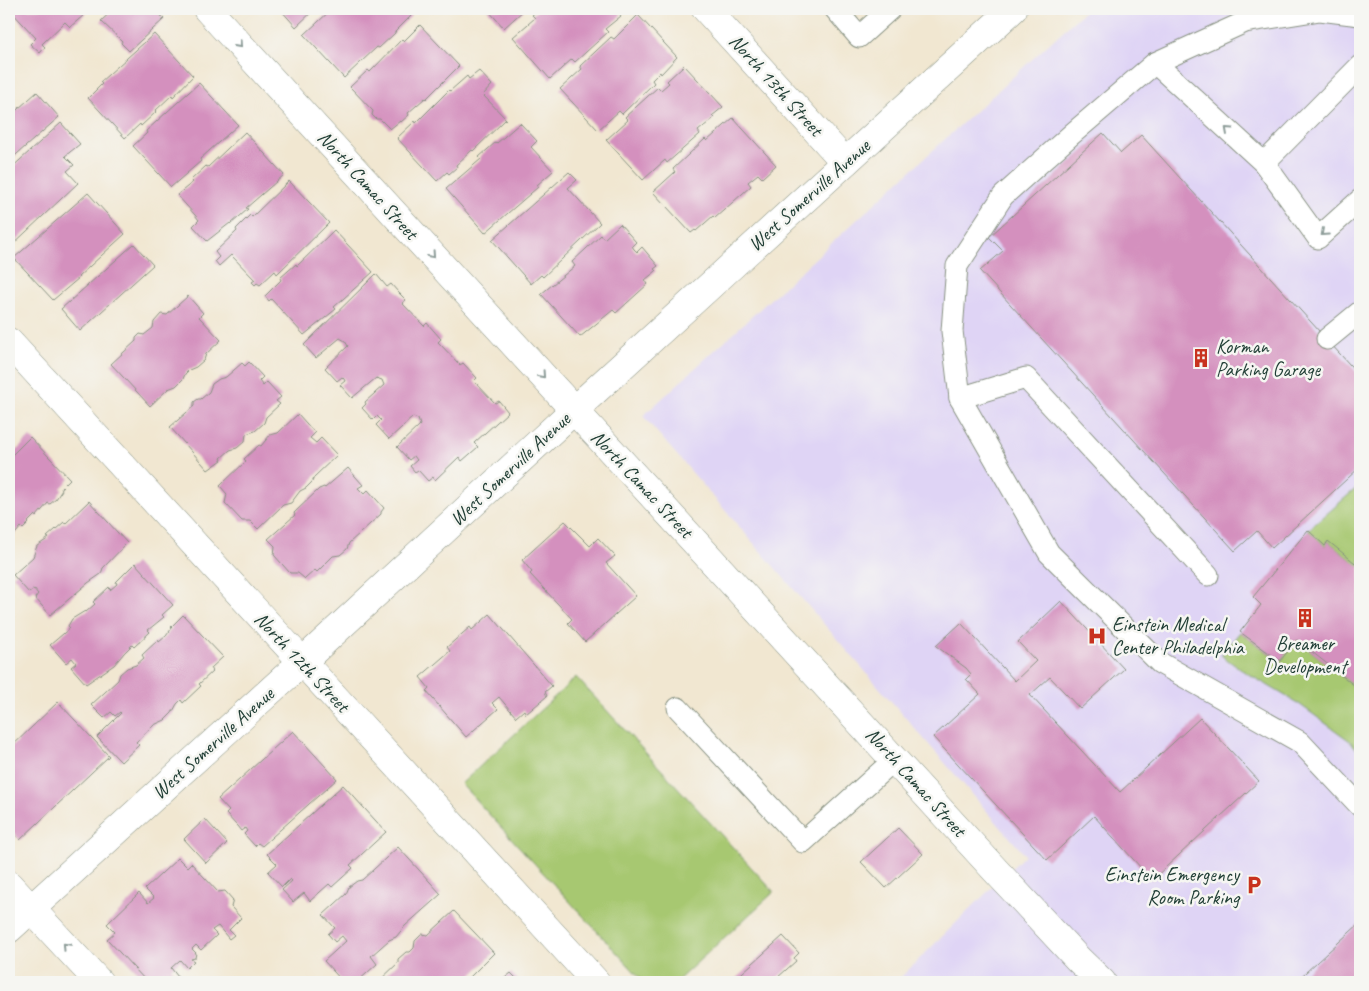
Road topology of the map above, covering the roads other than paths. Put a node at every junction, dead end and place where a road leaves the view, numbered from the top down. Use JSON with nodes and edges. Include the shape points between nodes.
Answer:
{"nodes":[{"id":1,"x":207,"y":9,"type":"edge"},
{"id":2,"x":706,"y":9,"type":"edge"},
{"id":3,"x":835,"y":9,"type":"edge"},
{"id":4,"x":890,"y":9,"type":"edge"},
{"id":5,"x":1013,"y":9,"type":"edge"},
{"id":6,"x":1360,"y":15,"type":"edge"},
{"id":7,"x":1155,"y":63,"type":"junction"},
{"id":8,"x":1360,"y":66,"type":"edge"},
{"id":9,"x":845,"y":162,"type":"junction"},
{"id":10,"x":1264,"y":163,"type":"junction"},
{"id":11,"x":1360,"y":200,"type":"edge"},
{"id":12,"x":1360,"y":312,"type":"edge"},
{"id":13,"x":1327,"y":339,"type":"dead end"},
{"id":14,"x":9,"y":342,"type":"edge"},
{"id":15,"x":960,"y":398,"type":"junction"},
{"id":16,"x":574,"y":410,"type":"junction"},
{"id":17,"x":1208,"y":575,"type":"dead end"},
{"id":18,"x":302,"y":662,"type":"junction"},
{"id":19,"x":678,"y":708,"type":"dead end"},
{"id":20,"x":895,"y":759,"type":"junction"},
{"id":21,"x":1360,"y":806,"type":"edge"},
{"id":22,"x":9,"y":885,"type":"edge"},
{"id":23,"x":31,"y":909,"type":"junction"},
{"id":24,"x":9,"y":930,"type":"edge"},
{"id":25,"x":98,"y":982,"type":"edge"},
{"id":26,"x":596,"y":982,"type":"edge"},
{"id":27,"x":1102,"y":982,"type":"edge"}],
"edges":[{"from":1,"to":16,"type":"street","name":"North Camac Street","one_way":true},
{"from":2,"to":9,"type":"street","name":"North 13th Street"},
{"from":3,"to":4,"type":"lane","via":[[859,37]]},
{"from":5,"to":9,"type":"street","name":"West Somerville Avenue"},
{"from":6,"to":7,"type":"lane","via":[[1320,10],[1245,22]]},
{"from":10,"to":7,"type":"lane","one_way":true},
{"from":7,"to":15,"type":"lane","via":[[1003,196],[957,266],[952,330]]},
{"from":8,"to":10,"type":"lane"},
{"from":9,"to":16,"type":"street","name":"West Somerville Avenue"},
{"from":11,"to":10,"type":"lane","one_way":true,"via":[[1318,238]]},
{"from":12,"to":13,"type":"lane"},
{"from":14,"to":18,"type":"street","name":"North 12th Street"},
{"from":15,"to":17,"type":"lane","via":[[1026,378]]},
{"from":15,"to":21,"type":"lane","via":[[1049,553],[1160,663],[1300,742]]},
{"from":16,"to":18,"type":"street","name":"West Somerville Avenue"},
{"from":16,"to":20,"type":"street","name":"North Camac Street"},
{"from":18,"to":23,"type":"street","name":"West Somerville Avenue"},
{"from":18,"to":26,"type":"street","name":"North 12th Street"},
{"from":19,"to":20,"type":"lane","via":[[803,842]]},
{"from":20,"to":27,"type":"street","name":"North Camac Street"},
{"from":22,"to":23,"type":"street"},
{"from":23,"to":24,"type":"street","name":"West Somerville Avenue"},
{"from":25,"to":23,"type":"street","one_way":true}]}
